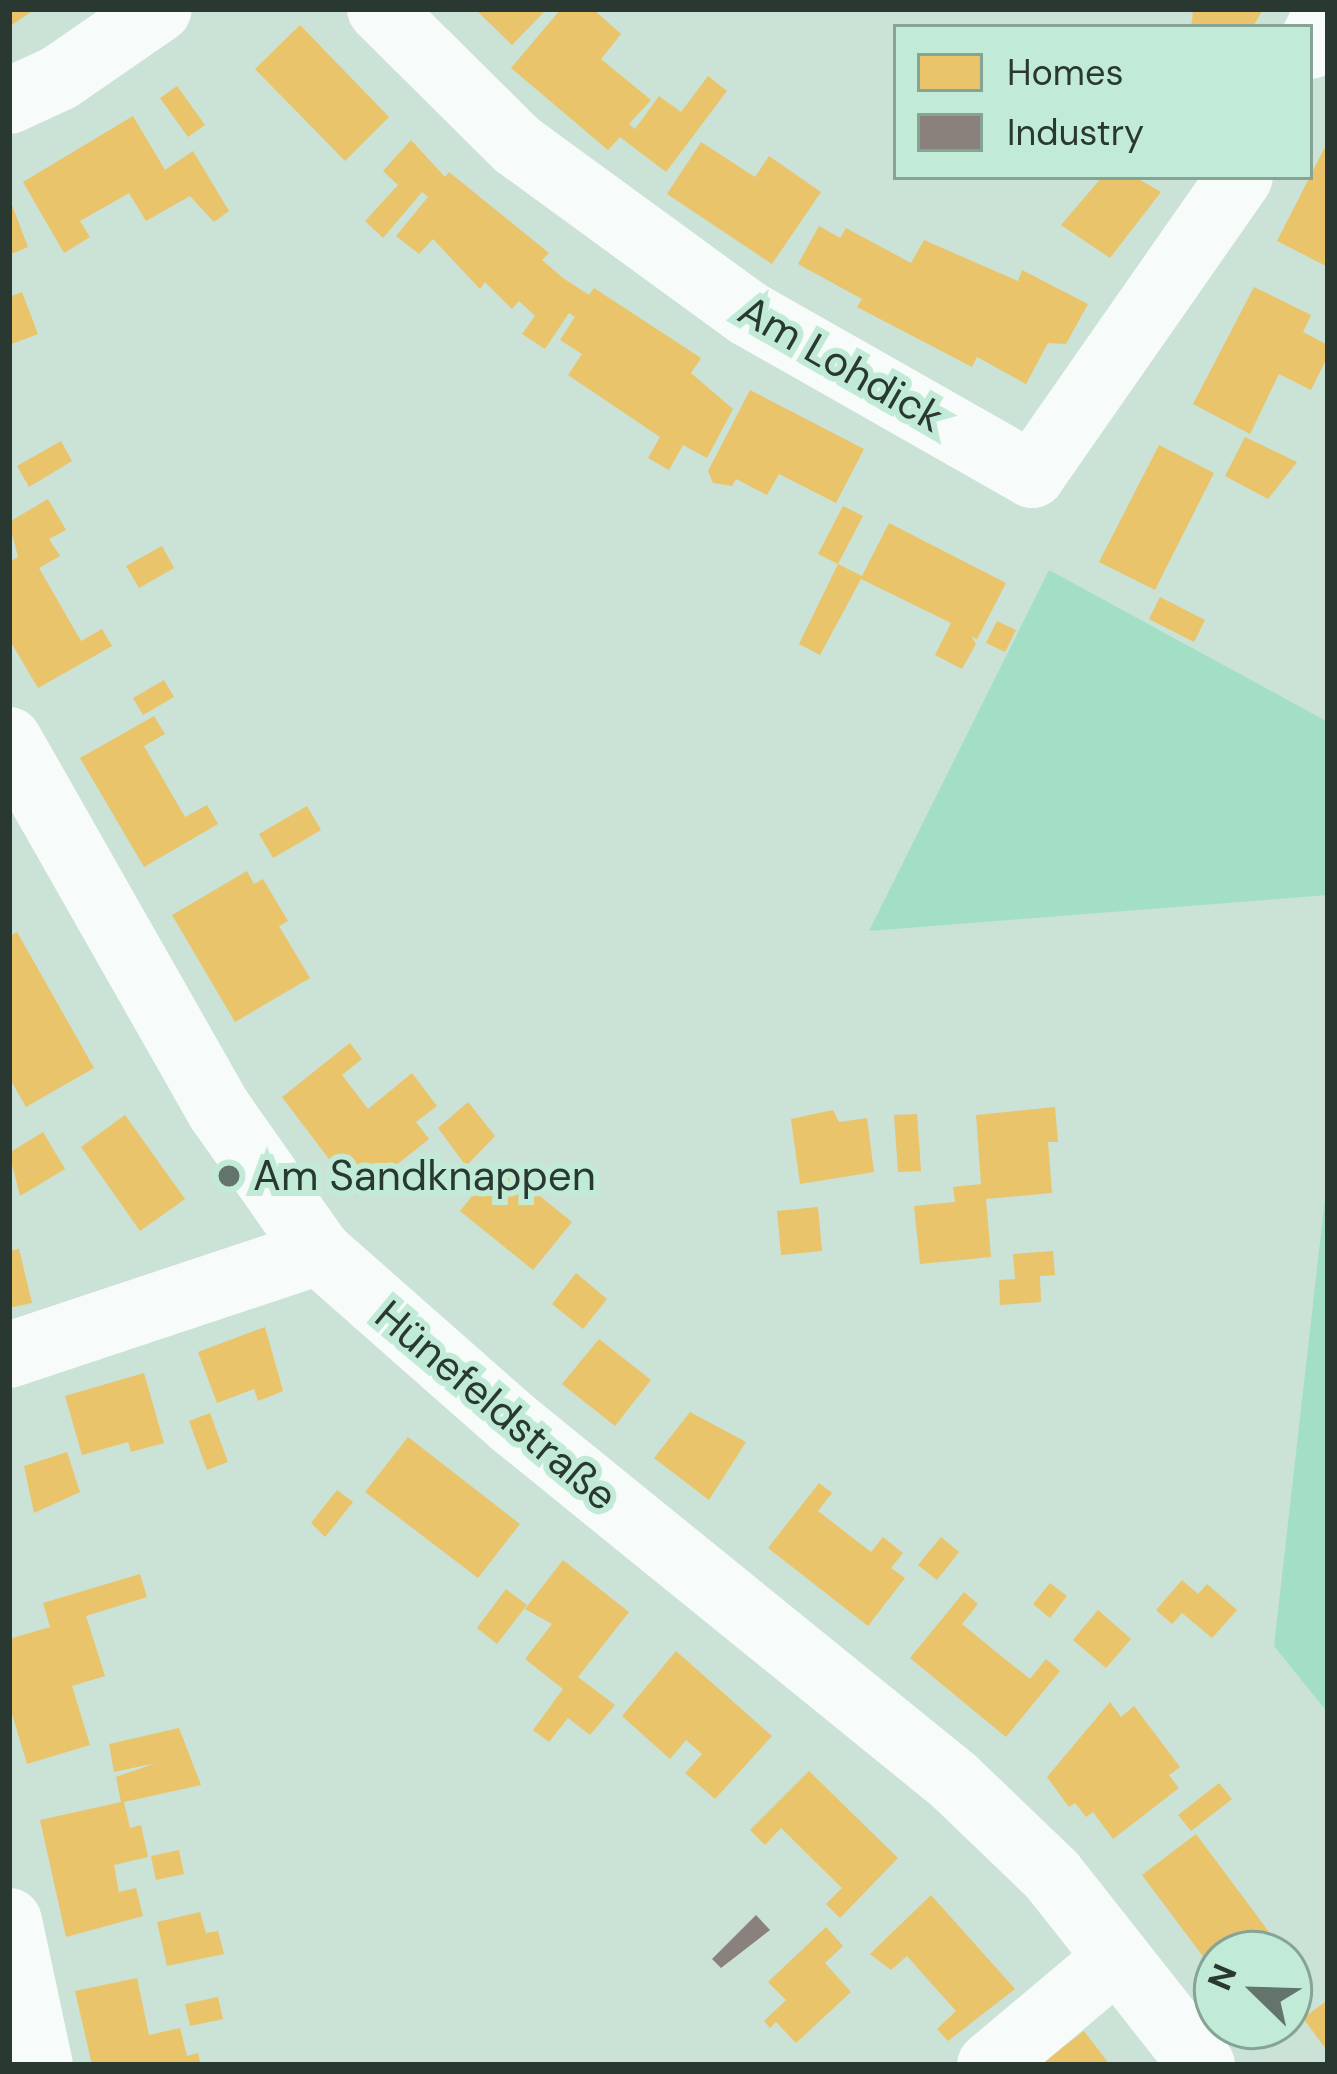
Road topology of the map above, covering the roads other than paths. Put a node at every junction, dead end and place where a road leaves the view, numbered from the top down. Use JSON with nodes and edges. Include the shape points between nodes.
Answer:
{"nodes":[{"id":1,"x":159,"y":9,"type":"edge"},
{"id":2,"x":380,"y":9,"type":"edge"},
{"id":3,"x":1328,"y":10,"type":"edge"},
{"id":4,"x":1313,"y":40,"type":"edge"},
{"id":5,"x":9,"y":100,"type":"edge"},
{"id":6,"x":1238,"y":180,"type":"edge"},
{"id":7,"x":9,"y":740,"type":"edge"},
{"id":8,"x":319,"y":1252,"type":"junction"},
{"id":9,"x":9,"y":1355,"type":"edge"},
{"id":10,"x":9,"y":1922,"type":"edge"},
{"id":11,"x":1117,"y":1958,"type":"junction"},
{"id":12,"x":40,"y":2065,"type":"edge"},
{"id":13,"x":990,"y":2065,"type":"edge"},
{"id":14,"x":1202,"y":2065,"type":"edge"}],
"edges":[{"from":1,"to":5,"type":"street","via":[[59,78]]},
{"from":2,"to":6,"type":"street","name":"Am Lohdick","via":[[517,145],[749,314],[1032,475]]},
{"from":3,"to":4,"type":"street"},
{"from":7,"to":8,"type":"street","name":"Hünefeldstraße","via":[[220,1112]]},
{"from":8,"to":9,"type":"street"},
{"from":8,"to":11,"type":"street","name":"Hünefeldstraße","via":[[514,1424],[953,1780],[1052,1875]]},
{"from":10,"to":12,"type":"street"},
{"from":11,"to":13,"type":"street"},
{"from":11,"to":14,"type":"street","name":"Hünefeldstraße"}]}
